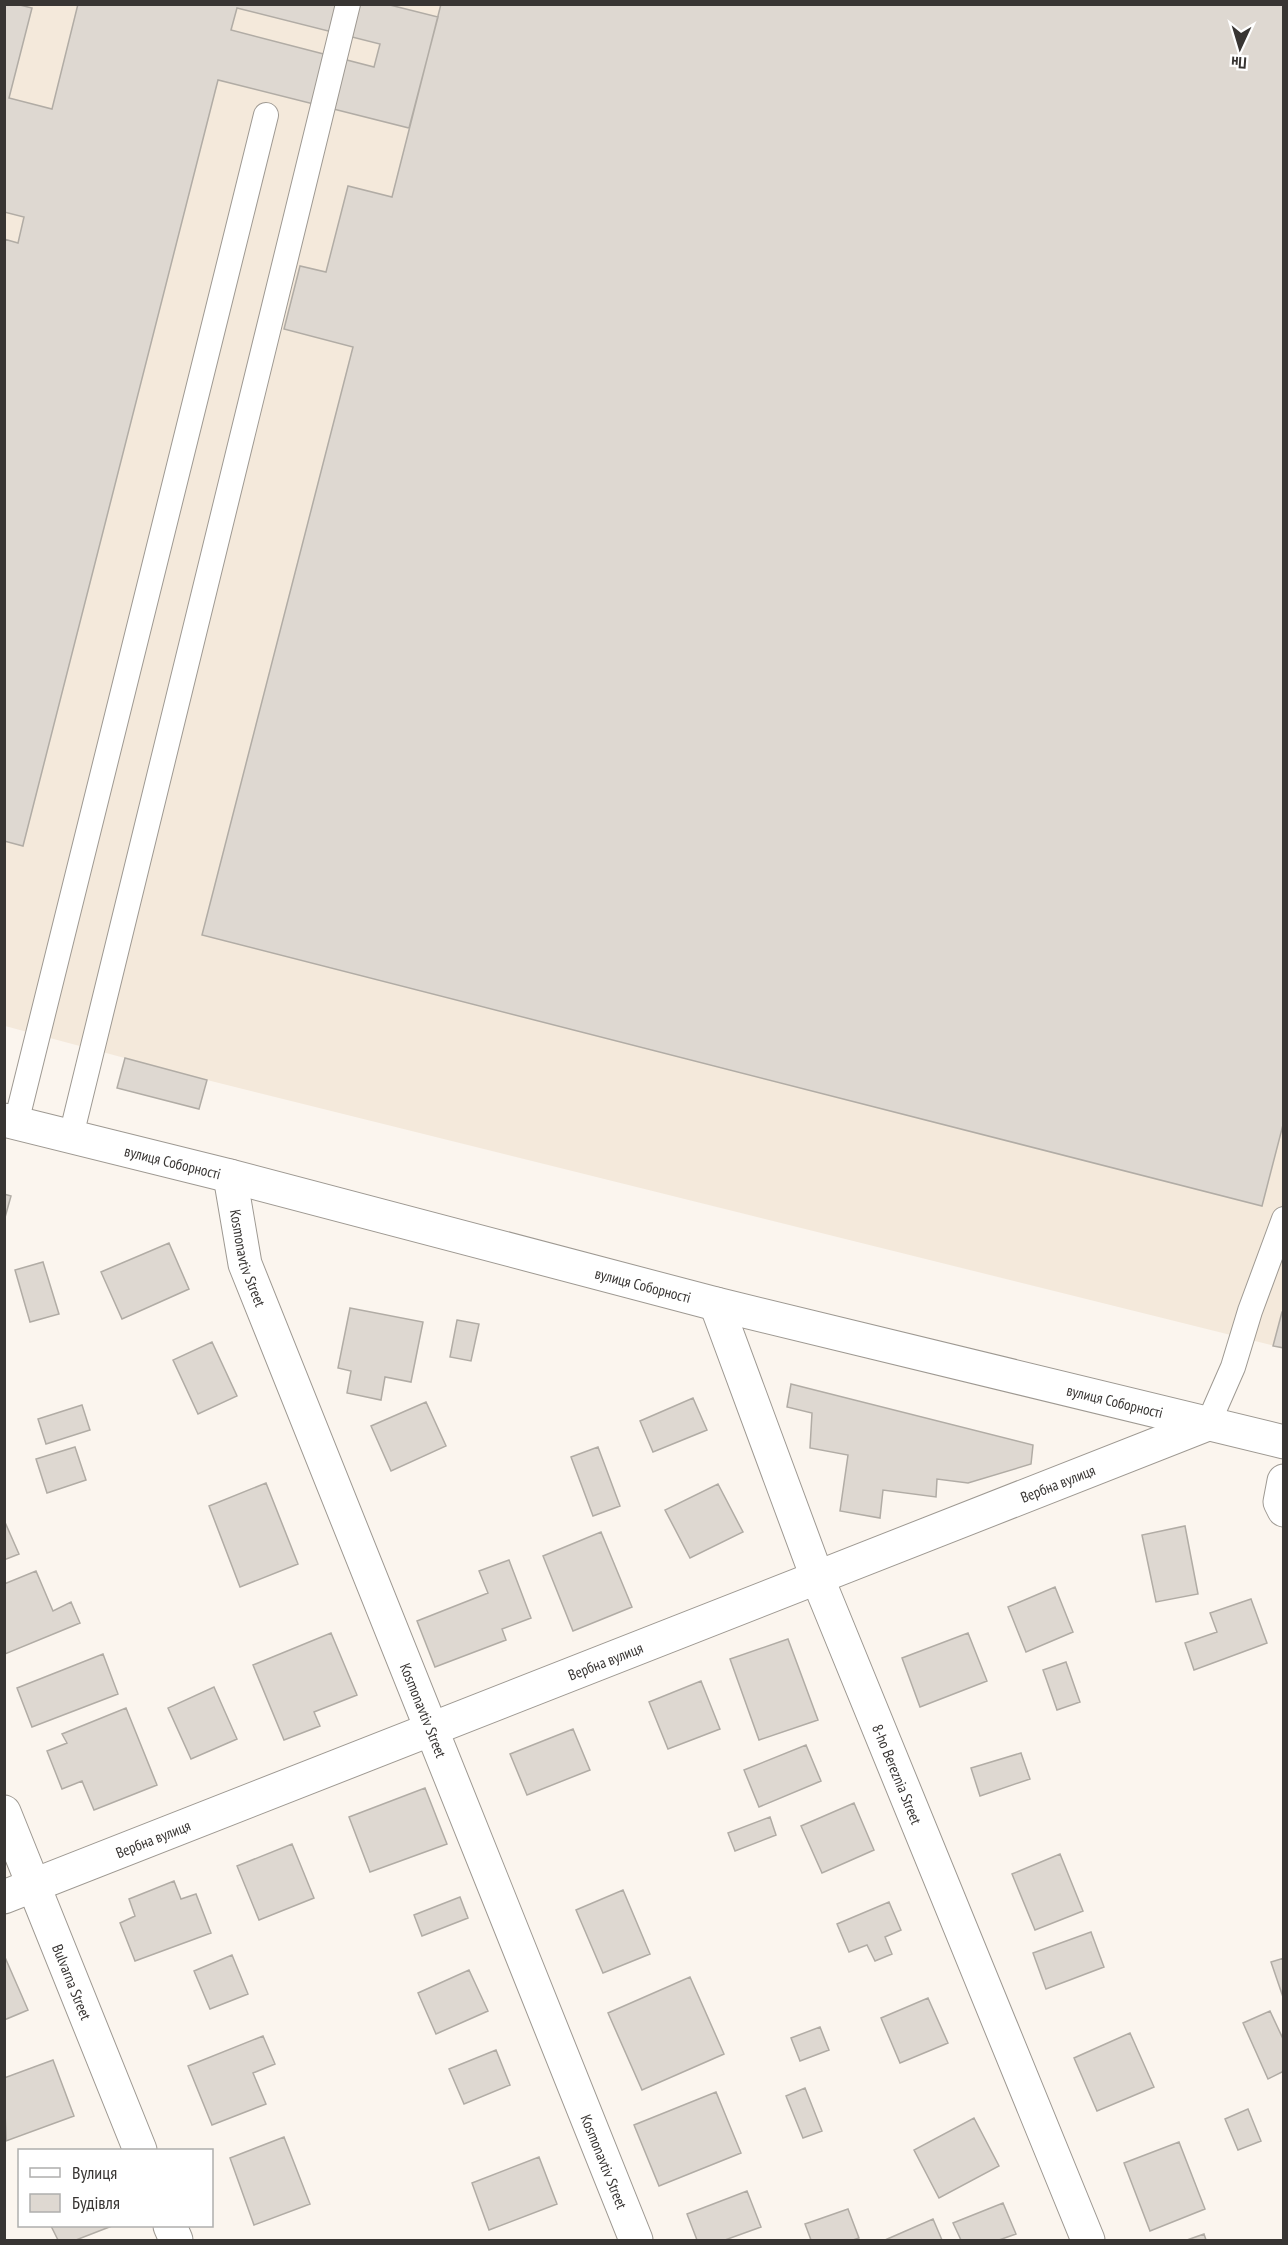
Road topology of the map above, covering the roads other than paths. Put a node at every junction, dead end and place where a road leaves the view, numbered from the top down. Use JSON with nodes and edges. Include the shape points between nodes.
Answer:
{"nodes":[{"id":1,"x":348,"y":4,"type":"edge"},
{"id":2,"x":266,"y":115,"type":"dead end"},
{"id":3,"x":10,"y":1122,"type":"edge"},
{"id":4,"x":71,"y":1136,"type":"junction"},
{"id":5,"x":230,"y":1176,"type":"junction"},
{"id":6,"x":1284,"y":1219,"type":"edge"},
{"id":7,"x":716,"y":1304,"type":"junction"},
{"id":8,"x":1208,"y":1424,"type":"junction"},
{"id":9,"x":1284,"y":1443,"type":"edge"},
{"id":10,"x":1284,"y":1480,"type":"edge"},
{"id":11,"x":1284,"y":1510,"type":"edge"},
{"id":12,"x":817,"y":1577,"type":"junction"},
{"id":13,"x":431,"y":1730,"type":"junction"},
{"id":14,"x":4,"y":1812,"type":"edge"},
{"id":15,"x":19,"y":1891,"type":"edge"},
{"id":16,"x":139,"y":2149,"type":"edge"},
{"id":17,"x":170,"y":2227,"type":"edge"},
{"id":18,"x":176,"y":2241,"type":"edge"},
{"id":19,"x":636,"y":2241,"type":"edge"},
{"id":20,"x":1088,"y":2241,"type":"edge"}],
"edges":[{"from":1,"to":4,"type":"lane"},
{"from":2,"to":3,"type":"lane"},
{"from":3,"to":4,"type":"street","name":"вулиця Соборності"},
{"from":4,"to":5,"type":"street","name":"вулиця Соборності"},
{"from":5,"to":7,"type":"street","name":"вулиця Соборності"},
{"from":5,"to":13,"type":"street","name":"Kosmonavtiv Street","via":[[244,1264]]},
{"from":6,"to":8,"type":"lane","via":[[1233,1367]]},
{"from":7,"to":8,"type":"street","name":"вулиця Соборності"},
{"from":7,"to":12,"type":"street","name":"8-ho Bereznia Street"},
{"from":8,"to":9,"type":"street","name":"вулиця Соборності"},
{"from":8,"to":12,"type":"street","name":"Вербна вулиця"},
{"from":10,"to":11,"type":"street","via":[[1280,1502]]},
{"from":12,"to":13,"type":"street","name":"Вербна вулиця"},
{"from":12,"to":20,"type":"street","name":"8-ho Bereznia Street"},
{"from":13,"to":15,"type":"street","name":"Вербна вулиця"},
{"from":13,"to":19,"type":"street","name":"Kosmonavtiv Street"},
{"from":14,"to":15,"type":"street","name":"Bulvarna Street"},
{"from":15,"to":16,"type":"street","name":"Bulvarna Street"},
{"from":17,"to":18,"type":"street"}]}
